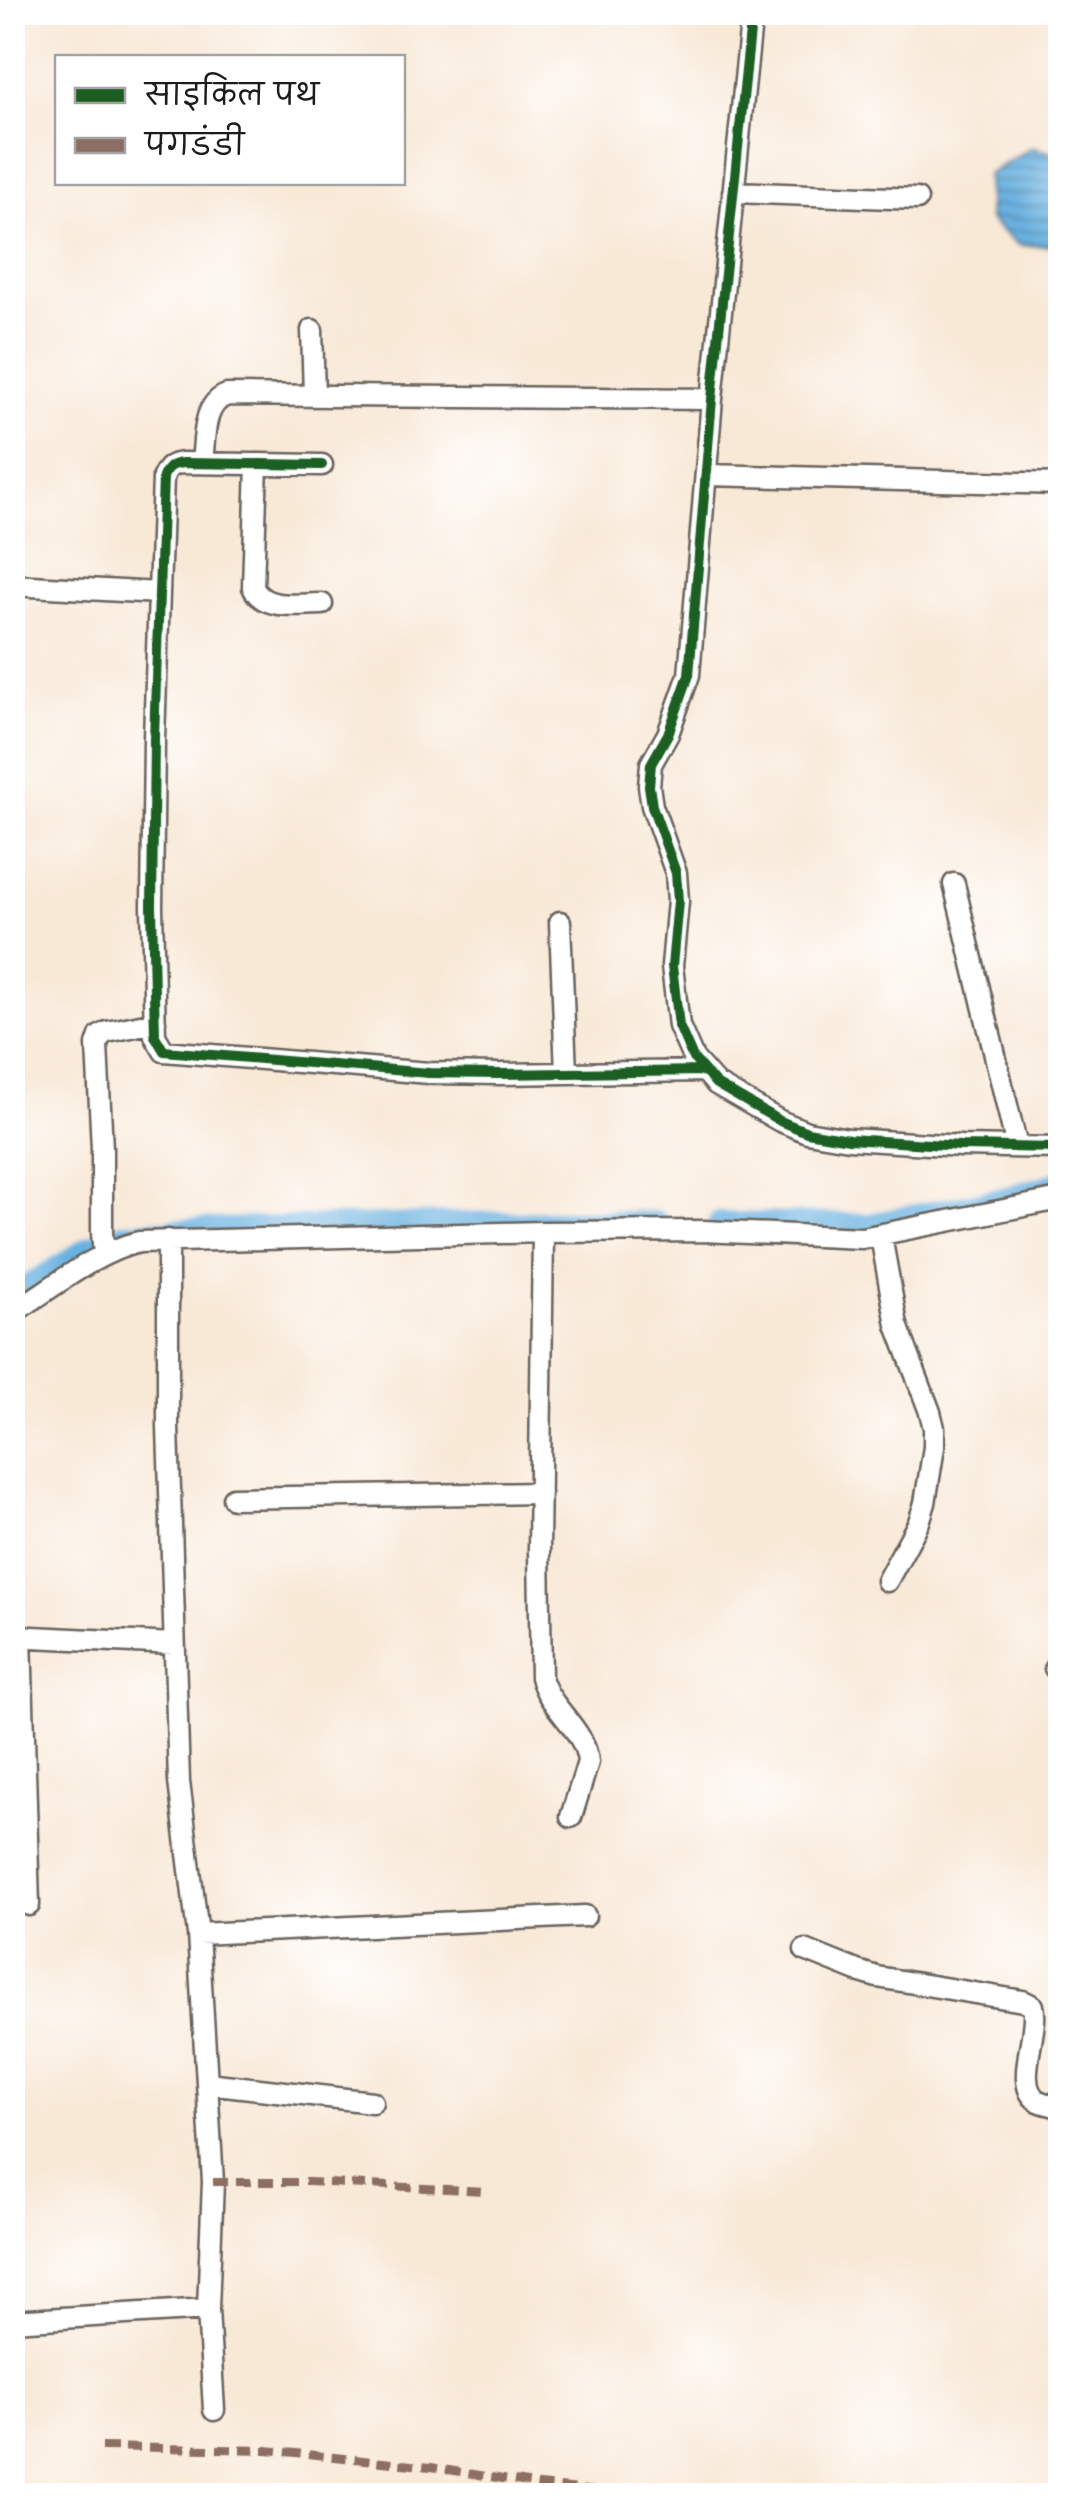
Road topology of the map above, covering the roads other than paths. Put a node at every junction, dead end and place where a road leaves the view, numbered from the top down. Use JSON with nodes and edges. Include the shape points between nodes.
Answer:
{"nodes":[{"id":1,"x":752,"y":12,"type":"edge"},
{"id":2,"x":733,"y":192,"type":"junction"},
{"id":3,"x":916,"y":199,"type":"dead end"},
{"id":4,"x":312,"y":330,"type":"dead end"},
{"id":5,"x":314,"y":395,"type":"junction"},
{"id":6,"x":712,"y":399,"type":"junction"},
{"id":7,"x":202,"y":463,"type":"junction"},
{"id":8,"x":257,"y":464,"type":"junction"},
{"id":9,"x":322,"y":465,"type":"dead end"},
{"id":10,"x":707,"y":475,"type":"junction"},
{"id":11,"x":1060,"y":484,"type":"edge"},
{"id":12,"x":12,"y":585,"type":"edge"},
{"id":13,"x":159,"y":593,"type":"junction"},
{"id":14,"x":322,"y":604,"type":"dead end"},
{"id":15,"x":954,"y":884,"type":"dead end"},
{"id":16,"x":560,"y":922,"type":"dead end"},
{"id":17,"x":155,"y":1022,"type":"junction"},
{"id":18,"x":704,"y":1071,"type":"junction"},
{"id":19,"x":566,"y":1073,"type":"junction"},
{"id":20,"x":1017,"y":1147,"type":"junction"},
{"id":21,"x":1060,"y":1148,"type":"edge"},
{"id":22,"x":1060,"y":1199,"type":"edge"},
{"id":23,"x":543,"y":1232,"type":"junction"},
{"id":24,"x":881,"y":1236,"type":"junction"},
{"id":25,"x":168,"y":1240,"type":"junction"},
{"id":26,"x":103,"y":1245,"type":"junction"},
{"id":27,"x":16,"y":1303,"type":"edge"},
{"id":28,"x":540,"y":1494,"type":"junction"},
{"id":29,"x":233,"y":1498,"type":"dead end"},
{"id":30,"x":887,"y":1581,"type":"dead end"},
{"id":31,"x":17,"y":1636,"type":"edge"},
{"id":32,"x":174,"y":1644,"type":"junction"},
{"id":33,"x":571,"y":1817,"type":"dead end"},
{"id":34,"x":29,"y":1905,"type":"dead end"},
{"id":35,"x":585,"y":1916,"type":"dead end"},
{"id":36,"x":198,"y":1934,"type":"junction"},
{"id":37,"x":805,"y":1950,"type":"dead end"},
{"id":38,"x":208,"y":2083,"type":"junction"},
{"id":39,"x":372,"y":2102,"type":"dead end"},
{"id":40,"x":1060,"y":2106,"type":"edge"},
{"id":41,"x":208,"y":2309,"type":"junction"},
{"id":42,"x":12,"y":2321,"type":"edge"},
{"id":43,"x":214,"y":2410,"type":"dead end"}],
"edges":[{"from":1,"to":2,"type":"street"},
{"from":2,"to":3,"type":"street"},
{"from":2,"to":6,"type":"street"},
{"from":4,"to":5,"type":"street"},
{"from":5,"to":6,"type":"street"},
{"from":5,"to":7,"type":"street","via":[[215,399]]},
{"from":6,"to":10,"type":"street"},
{"from":7,"to":8,"type":"street"},
{"from":7,"to":13,"type":"street","via":[[173,464],[163,477]]},
{"from":8,"to":9,"type":"street"},
{"from":8,"to":14,"type":"street","via":[[257,597]]},
{"from":10,"to":11,"type":"street"},
{"from":10,"to":18,"type":"street","via":[[689,675],[648,786],[676,873],[672,966],[679,1026]]},
{"from":12,"to":13,"type":"street"},
{"from":13,"to":17,"type":"street"},
{"from":15,"to":20,"type":"street"},
{"from":16,"to":19,"type":"street"},
{"from":17,"to":19,"type":"street","via":[[164,1050],[429,1072]]},
{"from":17,"to":26,"type":"street","via":[[107,1032],[97,1044]]},
{"from":18,"to":19,"type":"street"},
{"from":18,"to":20,"type":"street","via":[[716,1084],[807,1132]]},
{"from":20,"to":21,"type":"street"},
{"from":22,"to":24,"type":"street"},
{"from":23,"to":24,"type":"street"},
{"from":23,"to":25,"type":"street"},
{"from":23,"to":28,"type":"street"},
{"from":24,"to":30,"type":"street","via":[[896,1325],[934,1428],[926,1503]]},
{"from":25,"to":26,"type":"street"},
{"from":25,"to":32,"type":"street"},
{"from":26,"to":27,"type":"street"},
{"from":28,"to":29,"type":"street"},
{"from":28,"to":33,"type":"street","via":[[541,1677],[583,1742],[588,1762]]},
{"from":31,"to":32,"type":"street"},
{"from":31,"to":34,"type":"street"},
{"from":32,"to":36,"type":"street","via":[[179,1782]]},
{"from":35,"to":36,"type":"street"},
{"from":36,"to":38,"type":"street"},
{"from":37,"to":40,"type":"street","via":[[877,1977],[1033,2006],[1029,2091],[1036,2100]]},
{"from":38,"to":39,"type":"street"},
{"from":38,"to":41,"type":"street"},
{"from":41,"to":42,"type":"street"},
{"from":41,"to":43,"type":"street"}]}
